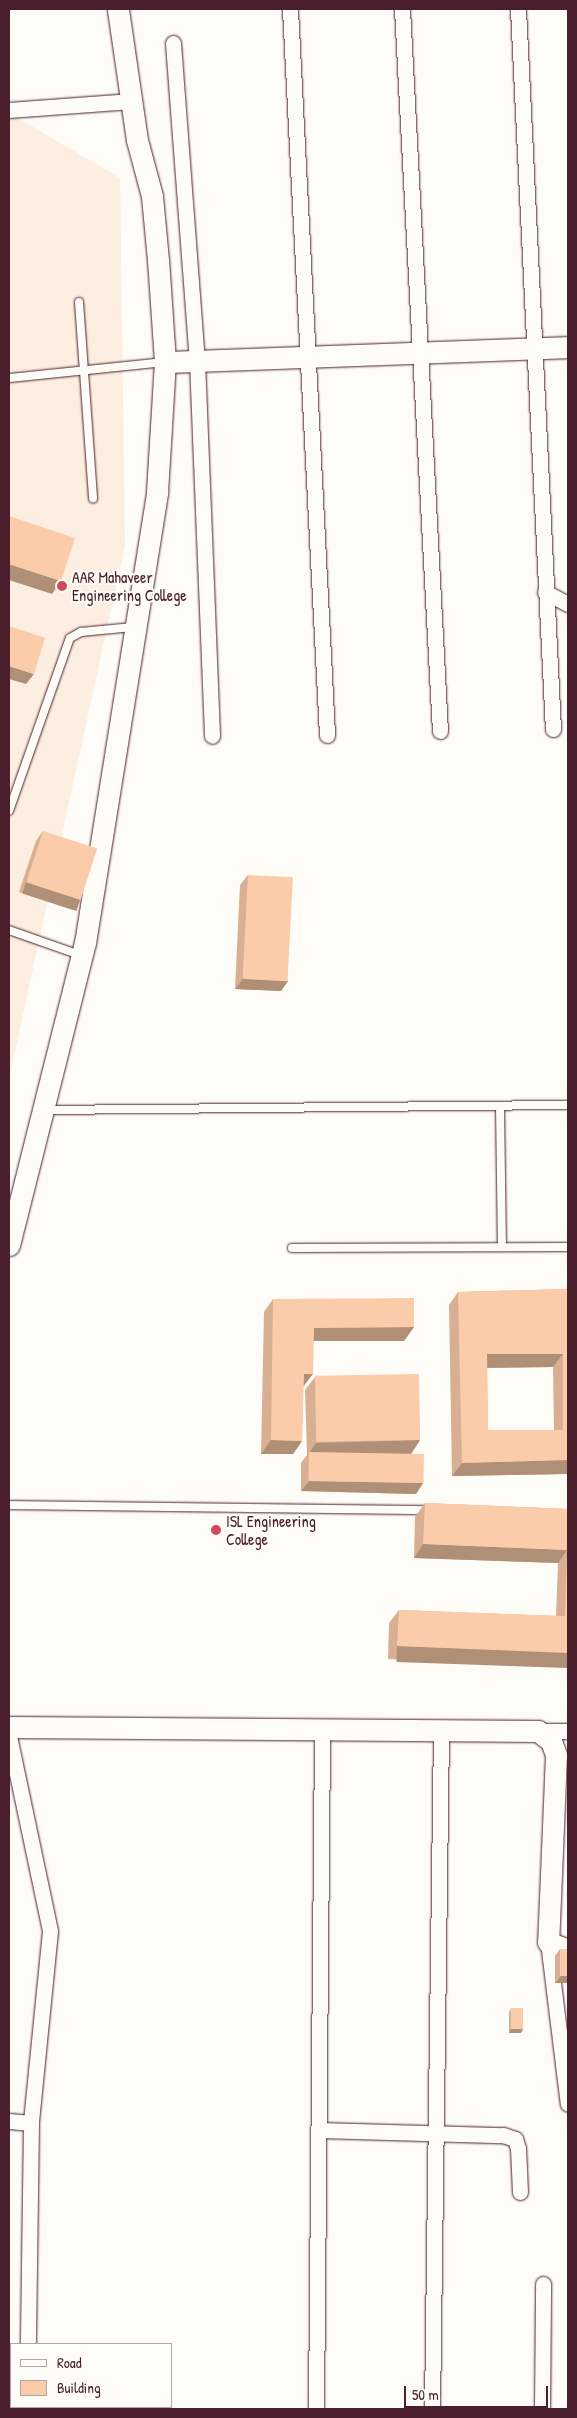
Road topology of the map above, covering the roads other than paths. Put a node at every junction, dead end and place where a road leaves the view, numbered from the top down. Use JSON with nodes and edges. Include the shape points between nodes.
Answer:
{"nodes":[{"id":1,"x":118,"y":9,"type":"edge"},
{"id":2,"x":290,"y":9,"type":"edge"},
{"id":3,"x":402,"y":9,"type":"edge"},
{"id":4,"x":518,"y":9,"type":"edge"},
{"id":5,"x":172,"y":43,"type":"dead end"},
{"id":6,"x":131,"y":101,"type":"junction"},
{"id":7,"x":9,"y":110,"type":"edge"},
{"id":8,"x":79,"y":302,"type":"dead end"},
{"id":9,"x":568,"y":346,"type":"edge"},
{"id":10,"x":533,"y":348,"type":"junction"},
{"id":11,"x":419,"y":352,"type":"junction"},
{"id":12,"x":307,"y":357,"type":"junction"},
{"id":13,"x":197,"y":361,"type":"junction"},
{"id":14,"x":165,"y":362,"type":"junction"},
{"id":15,"x":85,"y":371,"type":"junction"},
{"id":16,"x":9,"y":378,"type":"edge"},
{"id":17,"x":93,"y":499,"type":"dead end"},
{"id":18,"x":545,"y":592,"type":"junction"},
{"id":19,"x":568,"y":604,"type":"edge"},
{"id":20,"x":136,"y":627,"type":"junction"},
{"id":21,"x":553,"y":729,"type":"dead end"},
{"id":22,"x":440,"y":731,"type":"dead end"},
{"id":23,"x":327,"y":734,"type":"dead end"},
{"id":24,"x":212,"y":736,"type":"dead end"},
{"id":25,"x":9,"y":810,"type":"edge"},
{"id":26,"x":9,"y":930,"type":"edge"},
{"id":27,"x":82,"y":956,"type":"junction"},
{"id":28,"x":568,"y":1105,"type":"edge"},
{"id":29,"x":500,"y":1107,"type":"junction"},
{"id":30,"x":44,"y":1110,"type":"junction"},
{"id":31,"x":502,"y":1245,"type":"junction"},
{"id":32,"x":9,"y":1246,"type":"edge"},
{"id":33,"x":568,"y":1246,"type":"edge"},
{"id":34,"x":292,"y":1248,"type":"dead end"},
{"id":35,"x":9,"y":1506,"type":"edge"},
{"id":36,"x":441,"y":1510,"type":"edge"},
{"id":37,"x":9,"y":1727,"type":"edge"},
{"id":38,"x":322,"y":1730,"type":"junction"},
{"id":39,"x":441,"y":1730,"type":"junction"},
{"id":40,"x":538,"y":1731,"type":"junction"},
{"id":41,"x":568,"y":1731,"type":"edge"},
{"id":42,"x":9,"y":1736,"type":"edge"},
{"id":43,"x":548,"y":1942,"type":"junction"},
{"id":44,"x":568,"y":1950,"type":"edge"},
{"id":45,"x":568,"y":2104,"type":"edge"},
{"id":46,"x":9,"y":2121,"type":"edge"},
{"id":47,"x":31,"y":2123,"type":"junction"},
{"id":48,"x":319,"y":2130,"type":"junction"},
{"id":49,"x":436,"y":2134,"type":"junction"},
{"id":50,"x":520,"y":2192,"type":"dead end"},
{"id":51,"x":543,"y":2284,"type":"dead end"},
{"id":52,"x":28,"y":2343,"type":"edge"},
{"id":53,"x":316,"y":2409,"type":"edge"},
{"id":54,"x":432,"y":2409,"type":"edge"},
{"id":55,"x":542,"y":2409,"type":"edge"}],
"edges":[{"from":1,"to":6,"type":"street"},
{"from":2,"to":12,"type":"street"},
{"from":3,"to":11,"type":"street"},
{"from":4,"to":10,"type":"street"},
{"from":5,"to":13,"type":"street"},
{"from":6,"to":7,"type":"street"},
{"from":6,"to":14,"type":"street","via":[[137,140],[152,196]]},
{"from":8,"to":15,"type":"lane"},
{"from":9,"to":10,"type":"street"},
{"from":10,"to":11,"type":"street"},
{"from":10,"to":18,"type":"street"},
{"from":11,"to":12,"type":"street"},
{"from":11,"to":22,"type":"street"},
{"from":12,"to":13,"type":"street"},
{"from":12,"to":23,"type":"street"},
{"from":13,"to":14,"type":"street"},
{"from":13,"to":24,"type":"street"},
{"from":14,"to":15,"type":"lane"},
{"from":14,"to":20,"type":"street","via":[[157,492]]},
{"from":15,"to":16,"type":"lane"},
{"from":15,"to":17,"type":"lane"},
{"from":18,"to":19,"type":"street"},
{"from":18,"to":21,"type":"street"},
{"from":20,"to":25,"type":"lane","via":[[80,632],[70,638]]},
{"from":20,"to":27,"type":"street","via":[[105,835]]},
{"from":26,"to":27,"type":"lane"},
{"from":27,"to":30,"type":"street"},
{"from":28,"to":29,"type":"lane"},
{"from":29,"to":30,"type":"lane"},
{"from":29,"to":31,"type":"lane"},
{"from":30,"to":32,"type":"street"},
{"from":31,"to":33,"type":"lane"},
{"from":31,"to":34,"type":"lane"},
{"from":35,"to":36,"type":"lane"},
{"from":37,"to":38,"type":"street"},
{"from":38,"to":39,"type":"street"},
{"from":38,"to":48,"type":"street"},
{"from":39,"to":40,"type":"street"},
{"from":39,"to":49,"type":"street"},
{"from":40,"to":41,"type":"street"},
{"from":40,"to":43,"type":"street","via":[[552,1741],[556,1755]]},
{"from":42,"to":47,"type":"street","via":[[50,1931]]},
{"from":43,"to":44,"type":"street"},
{"from":43,"to":45,"type":"street"},
{"from":46,"to":47,"type":"street"},
{"from":47,"to":52,"type":"street"},
{"from":48,"to":49,"type":"street"},
{"from":48,"to":53,"type":"street"},
{"from":49,"to":50,"type":"street","via":[[503,2134],[515,2139]]},
{"from":49,"to":54,"type":"street"},
{"from":51,"to":55,"type":"street"}]}
